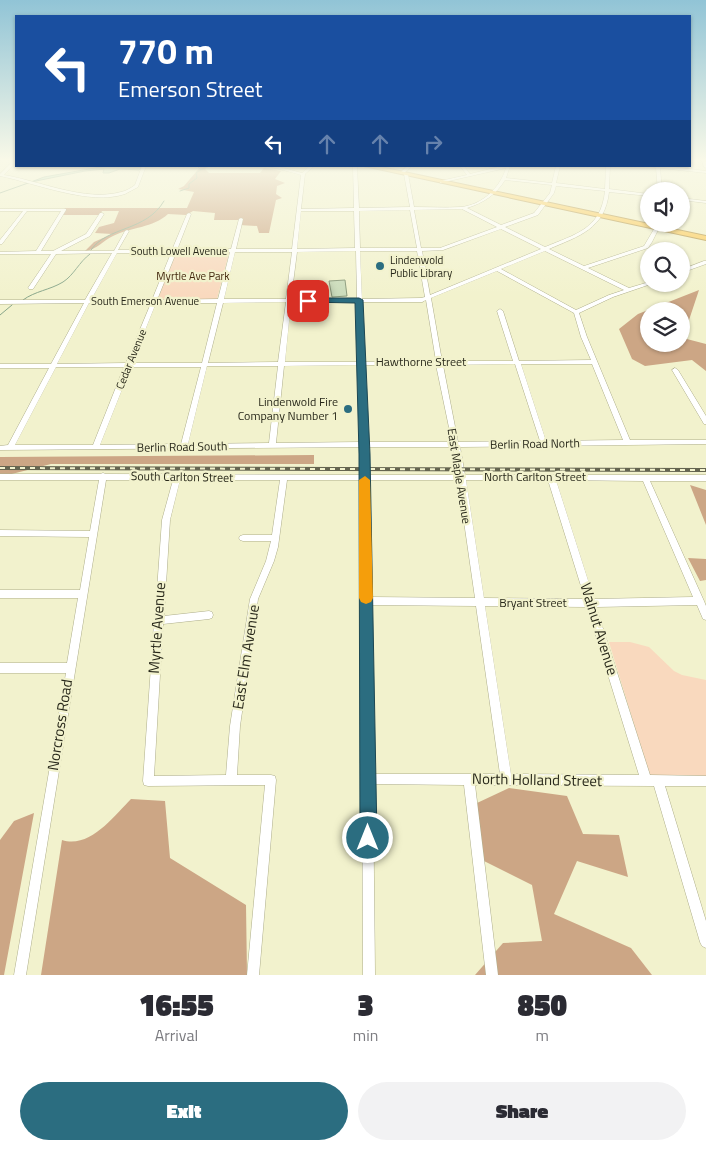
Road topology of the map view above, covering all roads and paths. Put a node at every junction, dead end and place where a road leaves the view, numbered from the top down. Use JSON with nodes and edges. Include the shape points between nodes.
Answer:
{"nodes":[{"id":1,"x":300,"y":206,"type":"edge"},
{"id":2,"x":356,"y":206,"type":"edge"},
{"id":3,"x":411,"y":206,"type":"edge"},
{"id":4,"x":470,"y":206,"type":"edge"},
{"id":5,"x":543,"y":206,"type":"edge"},
{"id":6,"x":552,"y":206,"type":"edge"},
{"id":7,"x":606,"y":206,"type":"edge"},
{"id":8,"x":463,"y":208,"type":"junction"},
{"id":9,"x":0,"y":210,"type":"edge"},
{"id":10,"x":26,"y":210,"type":"junction"},
{"id":11,"x":299,"y":210,"type":"junction"},
{"id":12,"x":356,"y":210,"type":"junction"},
{"id":13,"x":412,"y":210,"type":"junction"},
{"id":14,"x":102,"y":214,"type":"dead end"},
{"id":15,"x":189,"y":214,"type":"dead end"},
{"id":16,"x":600,"y":215,"type":"junction"},
{"id":17,"x":241,"y":219,"type":"dead end"},
{"id":18,"x":640,"y":223,"type":"edge"},
{"id":19,"x":502,"y":228,"type":"junction"},
{"id":20,"x":127,"y":231,"type":"dead end"},
{"id":21,"x":655,"y":232,"type":"edge"},
{"id":22,"x":682,"y":232,"type":"edge"},
{"id":23,"x":706,"y":238,"type":"edge"},
{"id":24,"x":0,"y":243,"type":"edge"},
{"id":25,"x":544,"y":249,"type":"junction"},
{"id":26,"x":420,"y":250,"type":"junction"},
{"id":27,"x":174,"y":251,"type":"junction"},
{"id":28,"x":233,"y":251,"type":"junction"},
{"id":29,"x":295,"y":251,"type":"junction"},
{"id":30,"x":357,"y":251,"type":"junction"},
{"id":31,"x":38,"y":252,"type":"junction"},
{"id":32,"x":55,"y":252,"type":"junction"},
{"id":33,"x":114,"y":252,"type":"junction"},
{"id":34,"x":0,"y":253,"type":"edge"},
{"id":35,"x":706,"y":262,"type":"edge"},
{"id":36,"x":584,"y":268,"type":"junction"},
{"id":37,"x":690,"y":268,"type":"edge"},
{"id":38,"x":498,"y":269,"type":"junction"},
{"id":39,"x":640,"y":286,"type":"edge"},
{"id":40,"x":31,"y":288,"type":"dead end"},
{"id":41,"x":628,"y":290,"type":"junction"},
{"id":42,"x":429,"y":299,"type":"junction"},
{"id":43,"x":289,"y":300,"type":"junction"},
{"id":44,"x":359,"y":300,"type":"junction"},
{"id":45,"x":154,"y":301,"type":"junction"},
{"id":46,"x":220,"y":301,"type":"junction"},
{"id":47,"x":0,"y":302,"type":"edge"},
{"id":48,"x":87,"y":302,"type":"junction"},
{"id":49,"x":500,"y":311,"type":"dead end"},
{"id":50,"x":576,"y":312,"type":"junction"},
{"id":51,"x":361,"y":362,"type":"junction"},
{"id":52,"x":439,"y":362,"type":"junction"},
{"id":53,"x":516,"y":362,"type":"junction"},
{"id":54,"x":595,"y":362,"type":"junction"},
{"id":55,"x":205,"y":364,"type":"junction"},
{"id":56,"x":281,"y":364,"type":"junction"},
{"id":57,"x":54,"y":365,"type":"junction"},
{"id":58,"x":129,"y":365,"type":"junction"},
{"id":59,"x":0,"y":366,"type":"edge"},
{"id":60,"x":675,"y":370,"type":"dead end"},
{"id":61,"x":706,"y":422,"type":"edge"},
{"id":62,"x":706,"y":442,"type":"edge"},
{"id":63,"x":628,"y":443,"type":"junction"},
{"id":64,"x":456,"y":444,"type":"junction"},
{"id":65,"x":544,"y":444,"type":"junction"},
{"id":66,"x":364,"y":445,"type":"junction"},
{"id":67,"x":272,"y":446,"type":"junction"},
{"id":68,"x":184,"y":447,"type":"junction"},
{"id":69,"x":0,"y":448,"type":"edge"},
{"id":70,"x":10,"y":448,"type":"junction"},
{"id":71,"x":95,"y":448,"type":"junction"},
{"id":72,"x":103,"y":476,"type":"junction"},
{"id":73,"x":0,"y":477,"type":"edge"},
{"id":74,"x":551,"y":477,"type":"junction"},
{"id":75,"x":645,"y":477,"type":"junction"},
{"id":76,"x":177,"y":478,"type":"junction"},
{"id":77,"x":284,"y":478,"type":"junction"},
{"id":78,"x":364,"y":478,"type":"junction"},
{"id":79,"x":461,"y":478,"type":"junction"},
{"id":80,"x":706,"y":478,"type":"edge"},
{"id":81,"x":0,"y":533,"type":"edge"},
{"id":82,"x":93,"y":534,"type":"junction"},
{"id":83,"x":243,"y":538,"type":"dead end"},
{"id":84,"x":276,"y":538,"type":"junction"},
{"id":85,"x":0,"y":594,"type":"edge"},
{"id":86,"x":83,"y":594,"type":"junction"},
{"id":87,"x":366,"y":601,"type":"junction"},
{"id":88,"x":700,"y":601,"type":"junction"},
{"id":89,"x":480,"y":602,"type":"junction"},
{"id":90,"x":591,"y":603,"type":"junction"},
{"id":91,"x":209,"y":614,"type":"dead end"},
{"id":92,"x":706,"y":616,"type":"edge"},
{"id":93,"x":158,"y":621,"type":"junction"},
{"id":94,"x":0,"y":668,"type":"edge"},
{"id":95,"x":70,"y":668,"type":"junction"},
{"id":96,"x":368,"y":779,"type":"junction"},
{"id":97,"x":469,"y":779,"type":"junction"},
{"id":98,"x":231,"y":780,"type":"junction"},
{"id":99,"x":506,"y":780,"type":"junction"},
{"id":100,"x":652,"y":781,"type":"junction"},
{"id":101,"x":706,"y":781,"type":"edge"},
{"id":102,"x":706,"y":942,"type":"edge"},
{"id":103,"x":20,"y":975,"type":"edge"},
{"id":104,"x":253,"y":975,"type":"edge"},
{"id":105,"x":369,"y":975,"type":"edge"},
{"id":106,"x":492,"y":975,"type":"edge"}],
"edges":[{"from":1,"to":11,"type":"street"},
{"from":2,"to":12,"type":"street"},
{"from":3,"to":13,"type":"street","name":"East Maple Avenue"},
{"from":4,"to":8,"type":"street"},
{"from":5,"to":19,"type":"street","name":"South Lowell Avenue","via":[[536,214]]},
{"from":6,"to":16,"type":"highway"},
{"from":7,"to":16,"type":"street"},
{"from":8,"to":13,"type":"street"},
{"from":8,"to":19,"type":"street"},
{"from":9,"to":10,"type":"street"},
{"from":10,"to":24,"type":"street"},
{"from":10,"to":31,"type":"street","via":[[64,210]]},
{"from":11,"to":12,"type":"street"},
{"from":11,"to":29,"type":"street"},
{"from":12,"to":13,"type":"street"},
{"from":12,"to":30,"type":"street"},
{"from":13,"to":26,"type":"street","name":"East Maple Avenue"},
{"from":14,"to":32,"type":"street","via":[[88,234]]},
{"from":15,"to":27,"type":"street","name":"Cedar Avenue"},
{"from":16,"to":18,"type":"highway"},
{"from":16,"to":25,"type":"street","via":[[586,231]]},
{"from":17,"to":28,"type":"street"},
{"from":19,"to":25,"type":"street"},
{"from":19,"to":26,"type":"street","name":"South Lowell Avenue","via":[[443,249]]},
{"from":20,"to":33,"type":"street"},
{"from":21,"to":36,"type":"street","via":[[646,247]]},
{"from":22,"to":23,"type":"highway"},
{"from":25,"to":36,"type":"street"},
{"from":25,"to":38,"type":"street"},
{"from":26,"to":30,"type":"street","name":"South Lowell Avenue"},
{"from":26,"to":42,"type":"street","name":"East Maple Avenue"},
{"from":27,"to":28,"type":"street","name":"South Lowell Avenue"},
{"from":27,"to":33,"type":"street","name":"South Lowell Avenue"},
{"from":27,"to":45,"type":"street","name":"Cedar Avenue"},
{"from":28,"to":29,"type":"street","name":"South Lowell Avenue"},
{"from":28,"to":46,"type":"street"},
{"from":29,"to":30,"type":"street","name":"South Lowell Avenue"},
{"from":29,"to":43,"type":"street"},
{"from":30,"to":44,"type":"street"},
{"from":31,"to":32,"type":"street","name":"South Lowell Avenue"},
{"from":31,"to":34,"type":"street","name":"South Lowell Avenue"},
{"from":32,"to":33,"type":"street","name":"South Lowell Avenue"},
{"from":32,"to":40,"type":"street"},
{"from":33,"to":48,"type":"street"},
{"from":35,"to":37,"type":"street"},
{"from":36,"to":41,"type":"street"},
{"from":38,"to":42,"type":"street"},
{"from":38,"to":50,"type":"street"},
{"from":39,"to":41,"type":"street"},
{"from":41,"to":50,"type":"street"},
{"from":42,"to":44,"type":"street","name":"South Emerson Avenue"},
{"from":42,"to":52,"type":"street","name":"East Maple Avenue"},
{"from":43,"to":44,"type":"street","name":"South Emerson Avenue"},
{"from":43,"to":46,"type":"street","name":"South Emerson Avenue"},
{"from":43,"to":56,"type":"street"},
{"from":44,"to":51,"type":"street"},
{"from":45,"to":46,"type":"street","name":"South Emerson Avenue"},
{"from":45,"to":48,"type":"street","name":"South Emerson Avenue"},
{"from":45,"to":58,"type":"street","name":"Cedar Avenue"},
{"from":46,"to":55,"type":"street"},
{"from":47,"to":48,"type":"street","name":"South Emerson Avenue"},
{"from":48,"to":57,"type":"street"},
{"from":49,"to":53,"type":"street"},
{"from":50,"to":54,"type":"street"},
{"from":51,"to":52,"type":"street","name":"Hawthorne Street"},
{"from":51,"to":56,"type":"street","name":"Hawthorne Street"},
{"from":51,"to":66,"type":"street"},
{"from":52,"to":53,"type":"street","name":"Hawthorne Street"},
{"from":52,"to":64,"type":"street","name":"East Maple Avenue"},
{"from":53,"to":54,"type":"street","name":"Hawthorne Street"},
{"from":53,"to":65,"type":"street"},
{"from":54,"to":63,"type":"street"},
{"from":55,"to":56,"type":"street","name":"Hawthorne Street"},
{"from":55,"to":58,"type":"street","name":"Hawthorne Street"},
{"from":55,"to":68,"type":"street"},
{"from":56,"to":67,"type":"street"},
{"from":57,"to":58,"type":"street","name":"Hawthorne Street"},
{"from":57,"to":59,"type":"street","name":"Hawthorne Street"},
{"from":57,"to":70,"type":"street"},
{"from":58,"to":71,"type":"street","name":"Cedar Avenue"},
{"from":60,"to":61,"type":"street"},
{"from":62,"to":63,"type":"street","name":"Berlin Road North"},
{"from":63,"to":65,"type":"street","name":"Berlin Road North"},
{"from":64,"to":65,"type":"street","name":"Berlin Road North"},
{"from":64,"to":66,"type":"street","name":"Berlin Road North"},
{"from":64,"to":79,"type":"street","name":"East Maple Avenue"},
{"from":66,"to":67,"type":"street","name":"Berlin Road South"},
{"from":66,"to":78,"type":"street"},
{"from":67,"to":68,"type":"street","name":"Berlin Road South"},
{"from":68,"to":71,"type":"street","name":"Berlin Road South"},
{"from":69,"to":70,"type":"street","name":"Berlin Road South"},
{"from":70,"to":71,"type":"street","name":"Berlin Road South"},
{"from":72,"to":73,"type":"street","name":"South Carlton Street"},
{"from":72,"to":76,"type":"street","name":"South Carlton Street"},
{"from":72,"to":82,"type":"street","name":"Norcross Road"},
{"from":74,"to":75,"type":"street","name":"North Carlton Street"},
{"from":74,"to":79,"type":"street","name":"North Carlton Street"},
{"from":74,"to":90,"type":"street","name":"Walnut Avenue"},
{"from":75,"to":80,"type":"street","name":"North Carlton Street"},
{"from":75,"to":88,"type":"street"},
{"from":76,"to":77,"type":"street","name":"South Carlton Street"},
{"from":76,"to":93,"type":"street","name":"Myrtle Avenue","via":[[166,520]]},
{"from":77,"to":78,"type":"street","name":"South Carlton Street"},
{"from":77,"to":84,"type":"street","name":"East Elm Avenue"},
{"from":78,"to":79,"type":"street","name":"North Carlton Street"},
{"from":78,"to":87,"type":"street"},
{"from":79,"to":89,"type":"street","name":"East Maple Avenue"},
{"from":81,"to":82,"type":"street"},
{"from":82,"to":86,"type":"street","name":"Norcross Road"},
{"from":83,"to":84,"type":"street"},
{"from":84,"to":98,"type":"street","name":"East Elm Avenue","via":[[254,599],[235,726]]},
{"from":85,"to":86,"type":"street"},
{"from":86,"to":95,"type":"street","name":"Norcross Road"},
{"from":87,"to":89,"type":"street","name":"Bryant Street"},
{"from":87,"to":96,"type":"street"},
{"from":88,"to":90,"type":"street","name":"Bryant Street"},
{"from":88,"to":92,"type":"street"},
{"from":89,"to":90,"type":"street","name":"Bryant Street"},
{"from":89,"to":99,"type":"street","name":"East Maple Avenue"},
{"from":90,"to":100,"type":"street","name":"Walnut Avenue"},
{"from":91,"to":93,"type":"street"},
{"from":93,"to":98,"type":"street","name":"Myrtle Avenue","via":[[148,781]]},
{"from":94,"to":95,"type":"street"},
{"from":95,"to":103,"type":"street","name":"Norcross Road"},
{"from":96,"to":97,"type":"street","name":"North Holland Street"},
{"from":96,"to":105,"type":"street"},
{"from":97,"to":99,"type":"street","name":"North Holland Street"},
{"from":97,"to":106,"type":"street"},
{"from":98,"to":104,"type":"street","via":[[271,780]]},
{"from":99,"to":100,"type":"street","name":"North Holland Street"},
{"from":100,"to":101,"type":"street","name":"North Holland Street"},
{"from":100,"to":102,"type":"street","name":"Walnut Avenue"}]}
